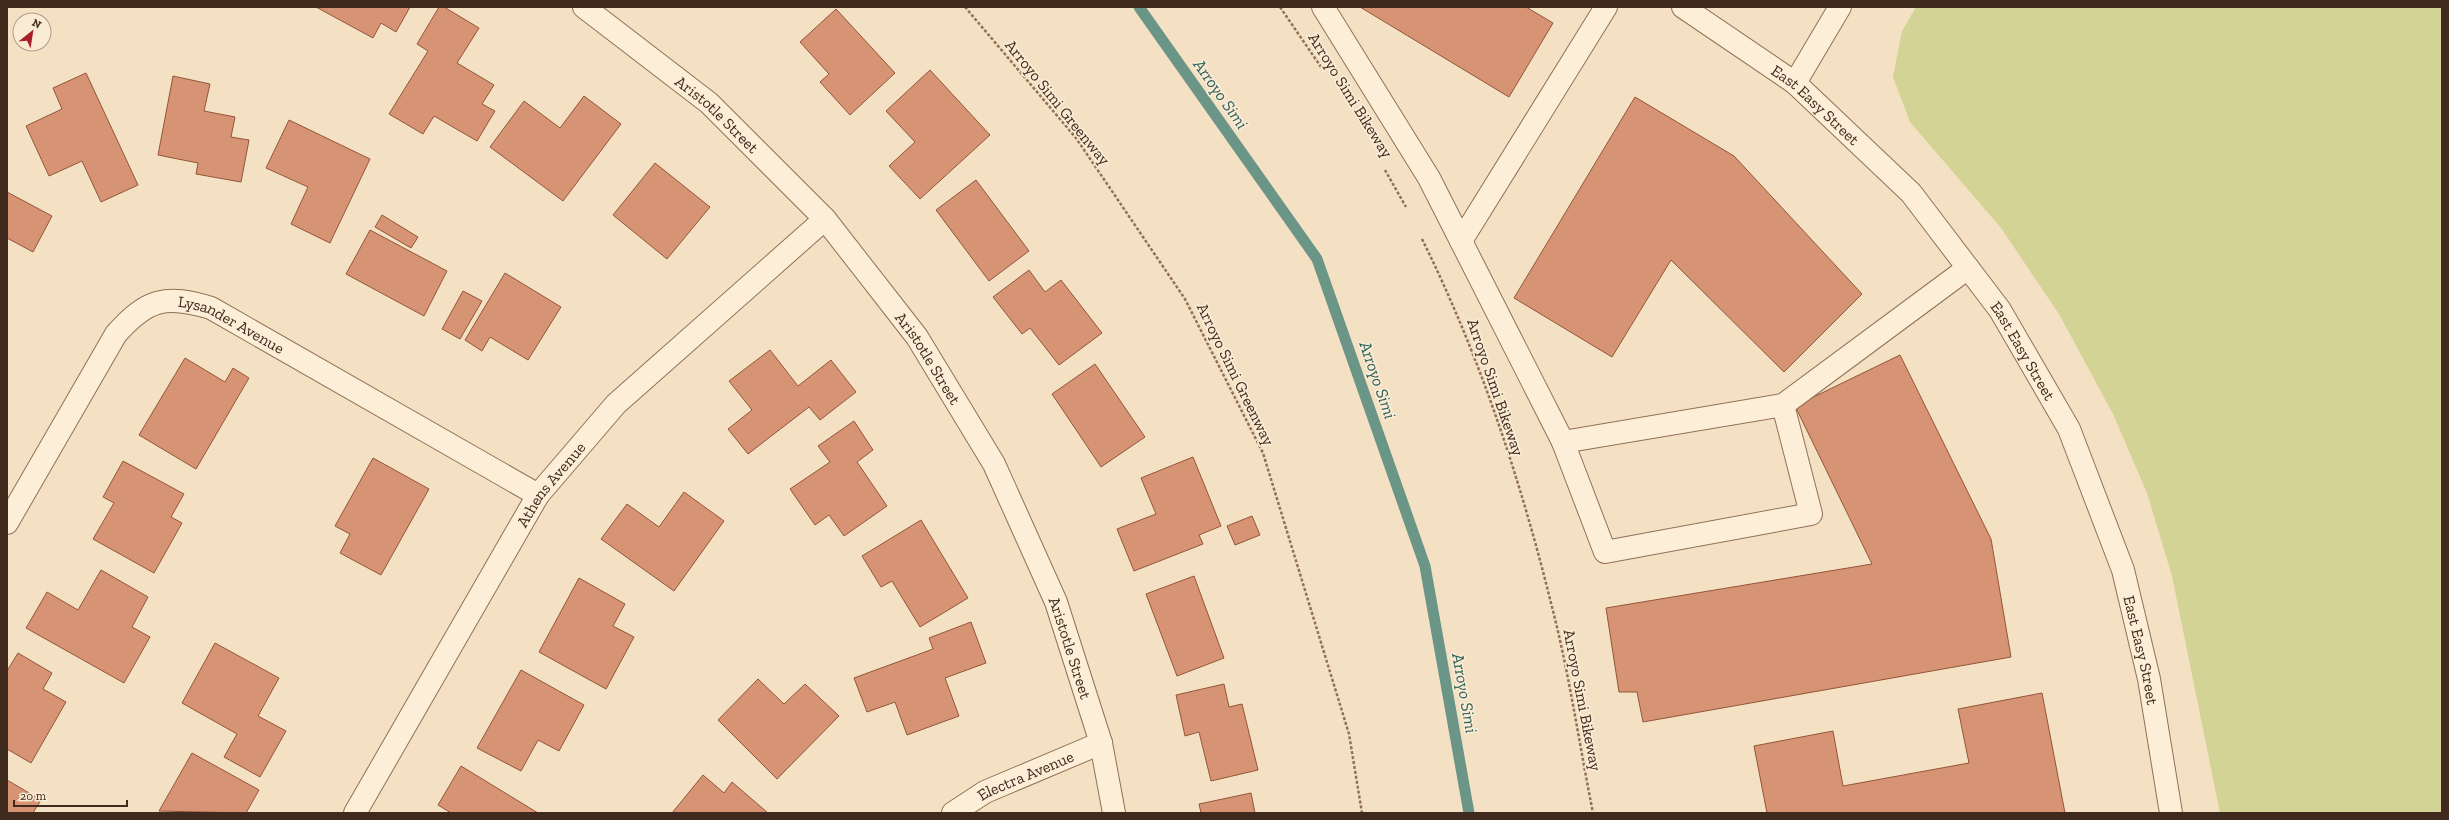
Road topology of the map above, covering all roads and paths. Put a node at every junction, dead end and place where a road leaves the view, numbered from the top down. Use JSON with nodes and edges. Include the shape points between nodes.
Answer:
{"nodes":[{"id":1,"x":584,"y":7,"type":"edge"},
{"id":2,"x":965,"y":7,"type":"edge"},
{"id":3,"x":1280,"y":7,"type":"edge"},
{"id":4,"x":1322,"y":7,"type":"edge"},
{"id":5,"x":1606,"y":7,"type":"edge"},
{"id":6,"x":1683,"y":7,"type":"edge"},
{"id":7,"x":1840,"y":7,"type":"edge"},
{"id":8,"x":1323,"y":70,"type":"dead end"},
{"id":9,"x":1795,"y":82,"type":"junction"},
{"id":10,"x":1383,"y":167,"type":"dead end"},
{"id":11,"x":1410,"y":213,"type":"dead end"},
{"id":12,"x":825,"y":219,"type":"junction"},
{"id":13,"x":1420,"y":233,"type":"dead end"},
{"id":14,"x":1460,"y":241,"type":"junction"},
{"id":15,"x":1968,"y":268,"type":"junction"},
{"id":16,"x":1783,"y":405,"type":"junction"},
{"id":17,"x":1563,"y":442,"type":"junction"},
{"id":18,"x":538,"y":495,"type":"junction"},
{"id":19,"x":7,"y":523,"type":"edge"},
{"id":20,"x":1101,"y":743,"type":"junction"},
{"id":21,"x":355,"y":813,"type":"edge"},
{"id":22,"x":953,"y":813,"type":"edge"},
{"id":23,"x":1114,"y":813,"type":"edge"},
{"id":24,"x":1362,"y":813,"type":"edge"},
{"id":25,"x":1593,"y":813,"type":"edge"},
{"id":26,"x":2171,"y":813,"type":"edge"}],
"edges":[{"from":1,"to":12,"type":"street","name":"Aristotle Street","via":[[709,103]]},
{"from":2,"to":24,"type":"path","name":"Arroyo Simi Greenway","via":[[1076,138],[1185,299],[1263,453],[1349,734]]},
{"from":3,"to":8,"type":"path","name":"Arroyo Simi Bikeway"},
{"from":4,"to":14,"type":"street","via":[[1429,178]]},
{"from":5,"to":14,"type":"street"},
{"from":6,"to":9,"type":"street","name":"East Easy Street"},
{"from":7,"to":9,"type":"street"},
{"from":9,"to":15,"type":"street","name":"East Easy Street","via":[[1911,193]]},
{"from":10,"to":11,"type":"path","name":"Arroyo Simi Bikeway"},
{"from":12,"to":18,"type":"street","name":"Athens Avenue","via":[[616,404]]},
{"from":12,"to":20,"type":"street","name":"Aristotle Street","via":[[917,337],[994,464],[1056,602]]},
{"from":13,"to":25,"type":"path","name":"Arroyo Simi Bikeway","via":[[1453,302],[1492,403],[1523,502],[1552,603]]},
{"from":14,"to":17,"type":"street"},
{"from":15,"to":16,"type":"street"},
{"from":15,"to":26,"type":"street","name":"East Easy Street","via":[[2000,310],[2069,429],[2123,570],[2149,679]]},
{"from":16,"to":17,"type":"street"},
{"from":16,"to":17,"type":"street","via":[[1811,514],[1605,552]]},
{"from":18,"to":19,"type":"street","name":"Lysander Avenue","via":[[210,308],[185,300],[158,302],[133,314],[116,334]]},
{"from":18,"to":21,"type":"street","name":"Athens Avenue"},
{"from":20,"to":22,"type":"street","name":"Electra Avenue","via":[[986,792]]},
{"from":20,"to":23,"type":"street","name":"Aristotle Street"}]}
